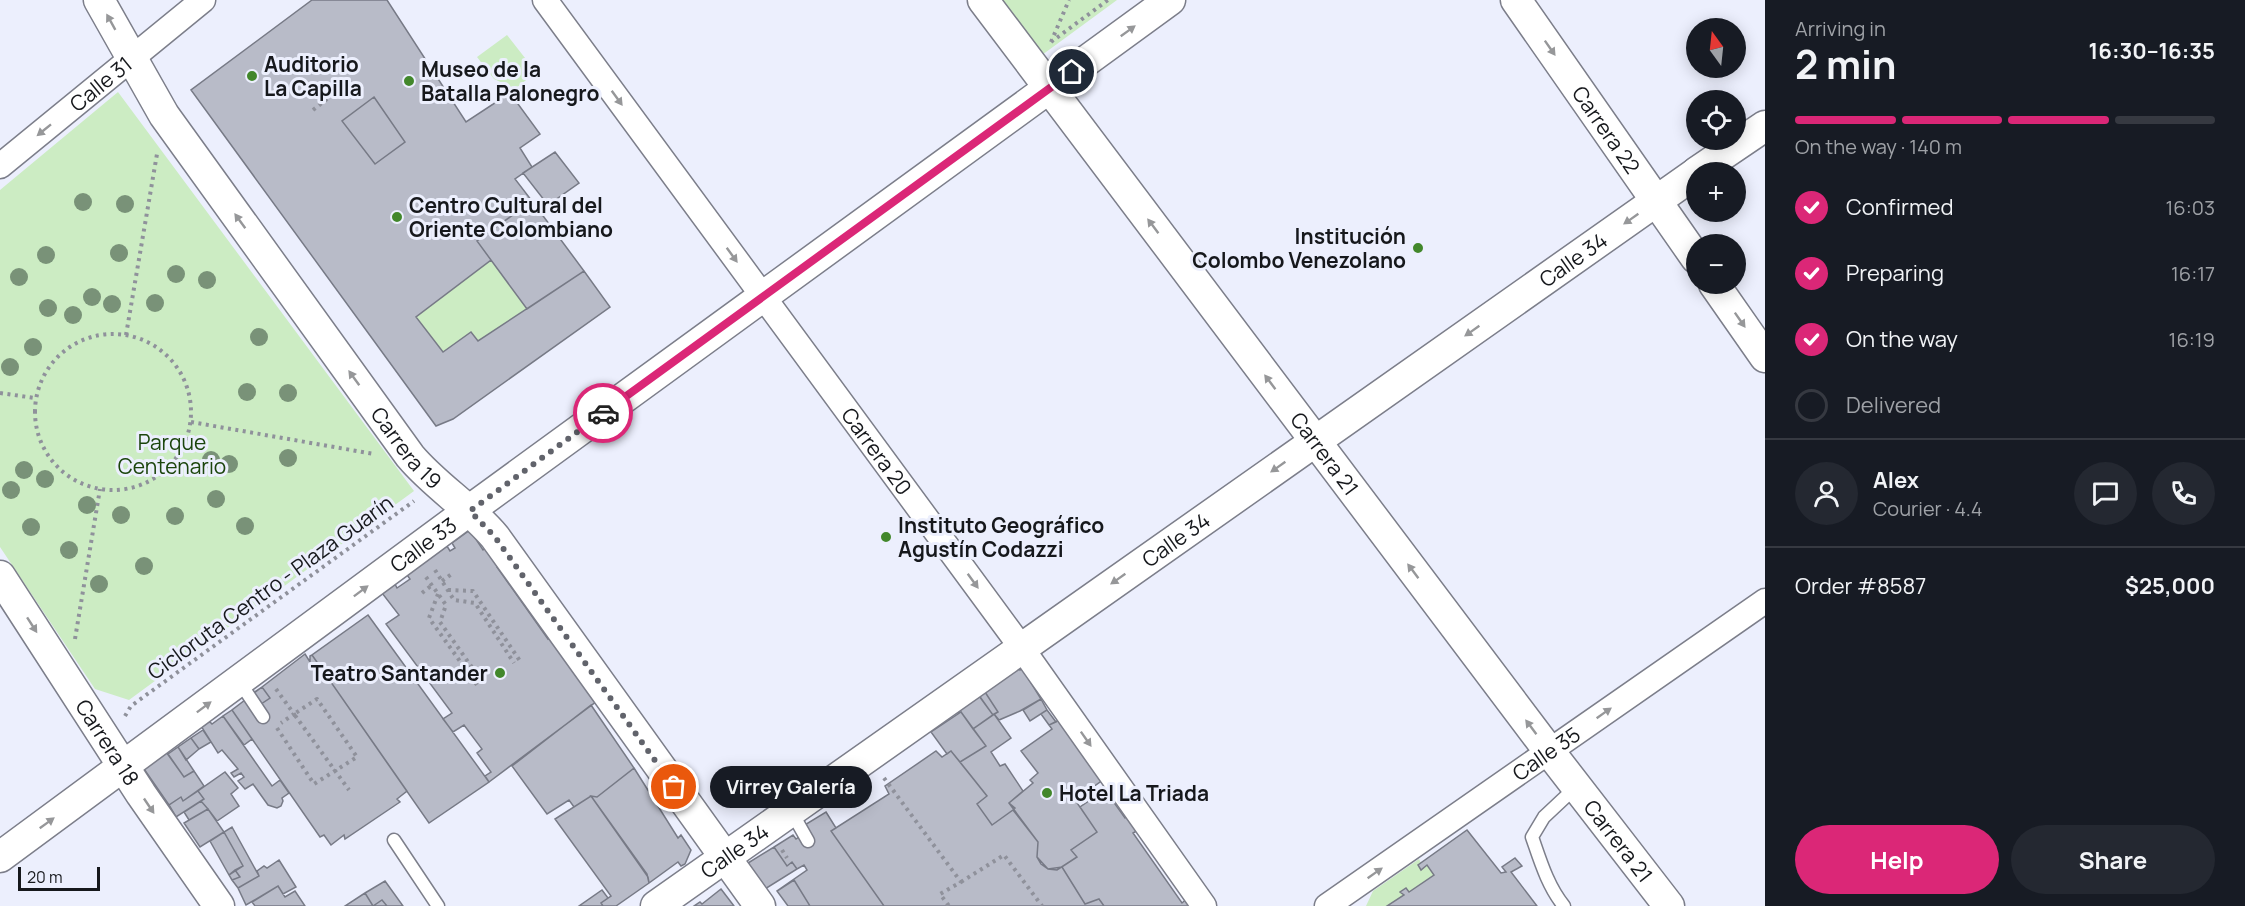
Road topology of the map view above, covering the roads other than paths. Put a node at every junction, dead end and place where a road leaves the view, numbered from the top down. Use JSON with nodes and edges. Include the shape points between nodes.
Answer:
{"nodes":[{"id":1,"x":99,"y":0,"type":"edge"},
{"id":2,"x":203,"y":0,"type":"edge"},
{"id":3,"x":545,"y":0,"type":"edge"},
{"id":4,"x":983,"y":0,"type":"edge"},
{"id":5,"x":1170,"y":0,"type":"edge"},
{"id":6,"x":1516,"y":0,"type":"edge"},
{"id":7,"x":131,"y":59,"type":"junction"},
{"id":8,"x":1049,"y":88,"type":"junction"},
{"id":9,"x":1765,"y":126,"type":"edge"},
{"id":10,"x":1713,"y":162,"type":"edge"},
{"id":11,"x":0,"y":166,"type":"edge"},
{"id":12,"x":1686,"y":180,"type":"edge"},
{"id":13,"x":1657,"y":200,"type":"junction"},
{"id":14,"x":1686,"y":243,"type":"edge"},
{"id":15,"x":1721,"y":294,"type":"edge"},
{"id":16,"x":763,"y":297,"type":"junction"},
{"id":17,"x":1765,"y":357,"type":"edge"},
{"id":18,"x":1315,"y":441,"type":"junction"},
{"id":19,"x":470,"y":511,"type":"junction"},
{"id":20,"x":0,"y":576,"type":"edge"},
{"id":21,"x":1765,"y":602,"type":"edge"},
{"id":22,"x":1021,"y":647,"type":"junction"},
{"id":23,"x":250,"y":673,"type":"junction"},
{"id":24,"x":263,"y":717,"type":"dead end"},
{"id":25,"x":1549,"y":751,"type":"junction"},
{"id":26,"x":124,"y":767,"type":"junction"},
{"id":27,"x":1577,"y":787,"type":"junction"},
{"id":28,"x":791,"y":810,"type":"junction"},
{"id":29,"x":394,"y":840,"type":"dead end"},
{"id":30,"x":808,"y":841,"type":"dead end"},
{"id":31,"x":0,"y":857,"type":"edge"},
{"id":32,"x":725,"y":857,"type":"junction"},
{"id":33,"x":219,"y":906,"type":"edge"},
{"id":34,"x":438,"y":906,"type":"edge"},
{"id":35,"x":656,"y":906,"type":"edge"},
{"id":36,"x":760,"y":906,"type":"edge"},
{"id":37,"x":1204,"y":906,"type":"edge"},
{"id":38,"x":1327,"y":906,"type":"edge"},
{"id":39,"x":1564,"y":906,"type":"edge"},
{"id":40,"x":1669,"y":906,"type":"edge"}],
"edges":[{"from":7,"to":1,"type":"street","name":"Carrera 19","one_way":true},
{"from":2,"to":7,"type":"street","name":"Calle 31"},
{"from":3,"to":16,"type":"street","name":"Carrera 20","one_way":true},
{"from":4,"to":8,"type":"street","name":"Carrera 21"},
{"from":8,"to":5,"type":"street","name":"Calle 33","one_way":true},
{"from":6,"to":13,"type":"street","name":"Carrera 22","one_way":true},
{"from":7,"to":11,"type":"street","name":"Calle 31","one_way":true},
{"from":19,"to":7,"type":"street","name":"Carrera 19","one_way":true,"via":[[410,456],[164,115]]},
{"from":8,"to":16,"type":"street","name":"Calle 33"},
{"from":18,"to":8,"type":"street","name":"Carrera 21","one_way":true},
{"from":9,"to":10,"type":"street","name":"Calle 34"},
{"from":12,"to":13,"type":"street","name":"Calle 34"},
{"from":13,"to":14,"type":"street","name":"Carrera 22"},
{"from":13,"to":18,"type":"street","name":"Calle 34","one_way":true},
{"from":15,"to":17,"type":"street","one_way":true},
{"from":16,"to":19,"type":"street","name":"Calle 33"},
{"from":16,"to":22,"type":"street","name":"Carrera 20","one_way":true},
{"from":18,"to":22,"type":"street","name":"Calle 34","one_way":true},
{"from":25,"to":18,"type":"street","name":"Carrera 21","one_way":true},
{"from":23,"to":19,"type":"street","name":"Calle 33","one_way":true},
{"from":19,"to":32,"type":"street","name":"Carrera 19","via":[[495,537]]},
{"from":20,"to":26,"type":"street","name":"Carrera 18","one_way":true},
{"from":25,"to":21,"type":"street","name":"Calle 35","one_way":true},
{"from":22,"to":28,"type":"street","name":"Calle 34"},
{"from":22,"to":37,"type":"street","name":"Carrera 20","one_way":true},
{"from":23,"to":24,"type":"lane"},
{"from":26,"to":23,"type":"street","name":"Calle 33","one_way":true},
{"from":25,"to":27,"type":"street","name":"Carrera 21"},
{"from":38,"to":25,"type":"street","name":"Calle 35","one_way":true},
{"from":31,"to":26,"type":"street","name":"Calle 33","one_way":true},
{"from":26,"to":33,"type":"street","name":"Carrera 18","one_way":true},
{"from":27,"to":39,"type":"lane","via":[[1544,817],[1532,837],[1542,866]]},
{"from":27,"to":40,"type":"street","name":"Carrera 21"},
{"from":28,"to":30,"type":"lane"},
{"from":28,"to":32,"type":"street","name":"Calle 34"},
{"from":29,"to":34,"type":"lane"},
{"from":32,"to":35,"type":"street","name":"Calle 34"},
{"from":32,"to":36,"type":"street","name":"Carrera 19"}]}
